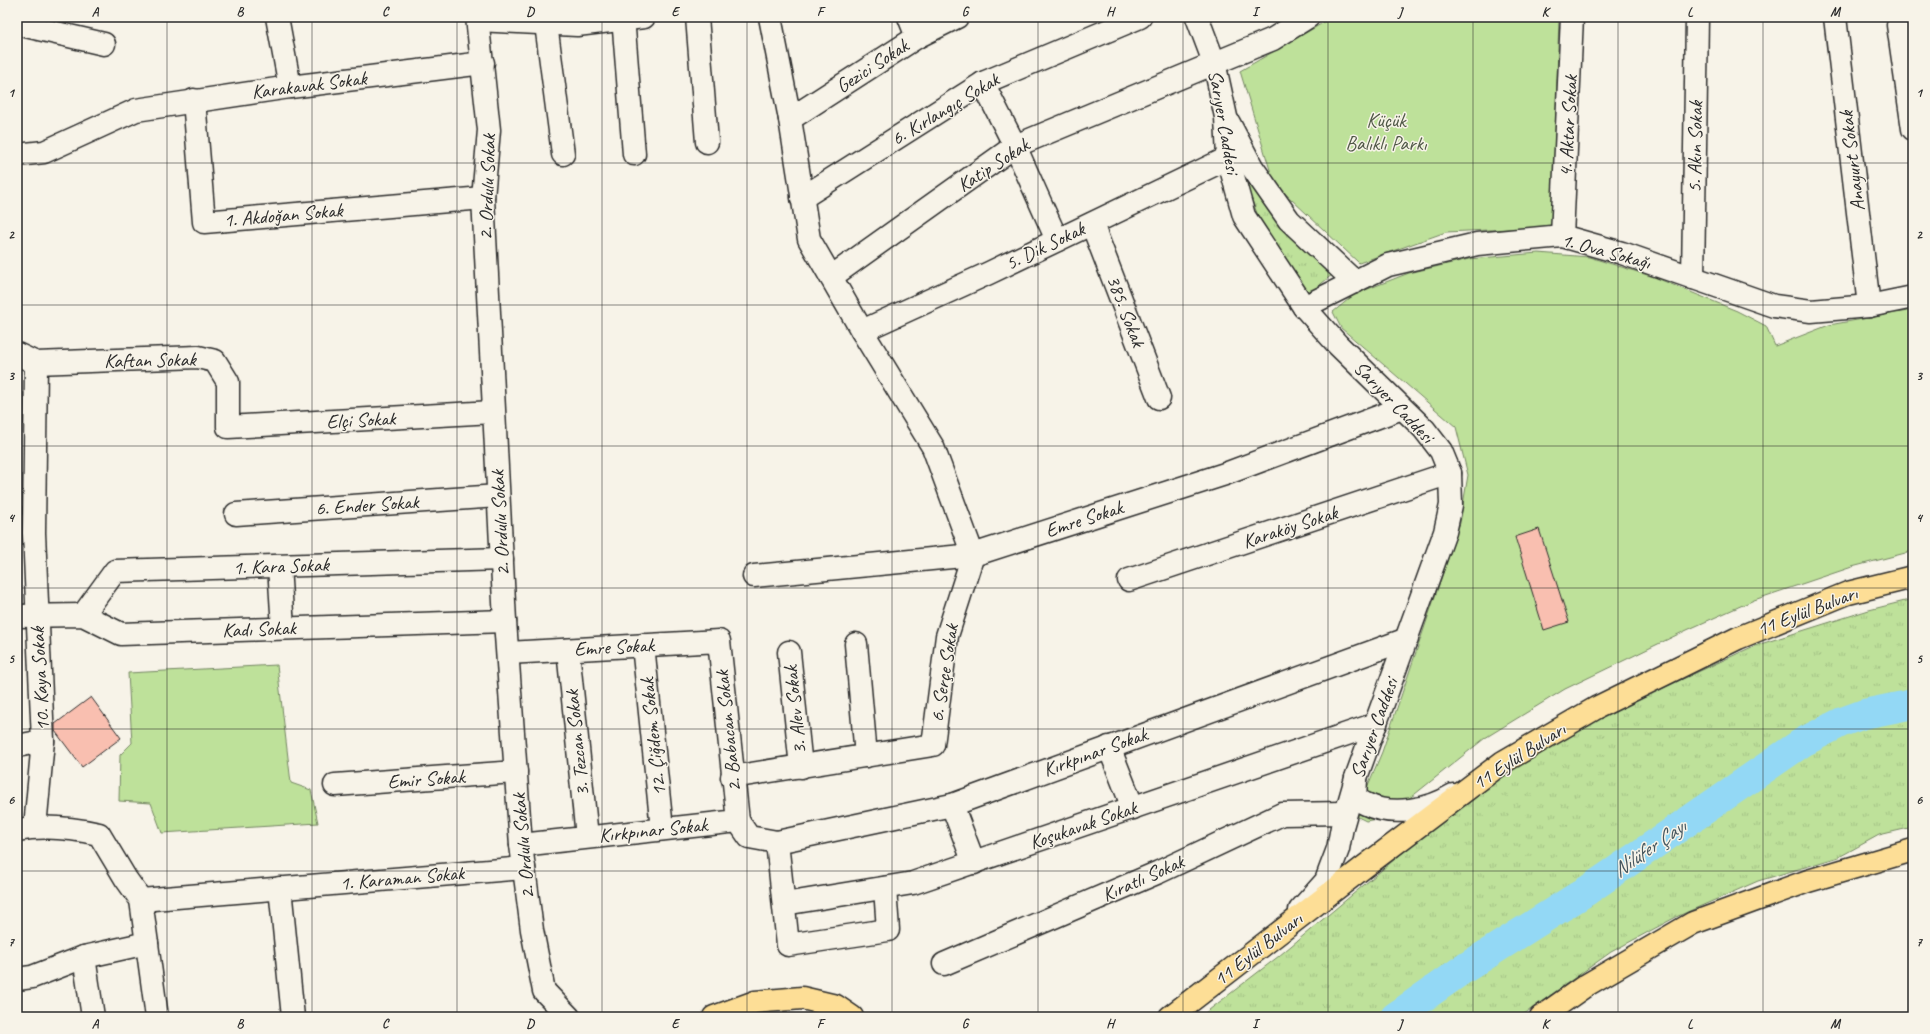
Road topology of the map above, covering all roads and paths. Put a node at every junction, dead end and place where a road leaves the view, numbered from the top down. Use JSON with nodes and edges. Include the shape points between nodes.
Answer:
{"nodes":[{"id":1,"x":277,"y":17,"type":"edge"},
{"id":2,"x":644,"y":17,"type":"edge"},
{"id":3,"x":697,"y":17,"type":"edge"},
{"id":4,"x":770,"y":17,"type":"edge"},
{"id":5,"x":909,"y":17,"type":"edge"},
{"id":6,"x":957,"y":17,"type":"edge"},
{"id":7,"x":1140,"y":17,"type":"edge"},
{"id":8,"x":1197,"y":17,"type":"edge"},
{"id":9,"x":1308,"y":17,"type":"edge"},
{"id":10,"x":1572,"y":17,"type":"edge"},
{"id":11,"x":1696,"y":17,"type":"edge"},
{"id":12,"x":1835,"y":17,"type":"edge"},
{"id":13,"x":622,"y":18,"type":"edge"},
{"id":14,"x":478,"y":19,"type":"edge"},
{"id":15,"x":577,"y":21,"type":"edge"},
{"id":16,"x":17,"y":24,"type":"edge"},
{"id":17,"x":546,"y":24,"type":"junction"},
{"id":18,"x":1898,"y":24,"type":"dead end"},
{"id":19,"x":917,"y":37,"type":"junction"},
{"id":20,"x":104,"y":44,"type":"dead end"},
{"id":21,"x":1214,"y":62,"type":"junction"},
{"id":22,"x":483,"y":63,"type":"junction"},
{"id":23,"x":983,"y":83,"type":"junction"},
{"id":24,"x":290,"y":87,"type":"junction"},
{"id":25,"x":194,"y":100,"type":"junction"},
{"id":26,"x":1226,"y":117,"type":"junction"},
{"id":27,"x":790,"y":119,"type":"junction"},
{"id":28,"x":1913,"y":129,"type":"edge"},
{"id":29,"x":707,"y":142,"type":"dead end"},
{"id":30,"x":1015,"y":146,"type":"junction"},
{"id":31,"x":563,"y":154,"type":"dead end"},
{"id":32,"x":634,"y":154,"type":"dead end"},
{"id":33,"x":17,"y":155,"type":"edge"},
{"id":34,"x":1228,"y":158,"type":"junction"},
{"id":35,"x":483,"y":198,"type":"junction"},
{"id":36,"x":802,"y":198,"type":"junction"},
{"id":37,"x":1092,"y":224,"type":"junction"},
{"id":38,"x":1562,"y":236,"type":"junction"},
{"id":39,"x":1057,"y":240,"type":"junction"},
{"id":40,"x":831,"y":277,"type":"junction"},
{"id":41,"x":1693,"y":278,"type":"junction"},
{"id":42,"x":1355,"y":282,"type":"junction"},
{"id":43,"x":1913,"y":297,"type":"edge"},
{"id":44,"x":1869,"y":306,"type":"junction"},
{"id":45,"x":1304,"y":307,"type":"junction"},
{"id":46,"x":862,"y":332,"type":"junction"},
{"id":47,"x":27,"y":359,"type":"edge"},
{"id":48,"x":1159,"y":398,"type":"dead end"},
{"id":49,"x":1402,"y":408,"type":"junction"},
{"id":50,"x":493,"y":412,"type":"junction"},
{"id":51,"x":228,"y":427,"type":"joint"},
{"id":52,"x":25,"y":442,"type":"edge"},
{"id":53,"x":1450,"y":473,"type":"junction"},
{"id":54,"x":498,"y":496,"type":"junction"},
{"id":55,"x":236,"y":514,"type":"dead end"},
{"id":56,"x":25,"y":533,"type":"edge"},
{"id":57,"x":973,"y":555,"type":"junction"},
{"id":58,"x":502,"y":559,"type":"junction"},
{"id":59,"x":279,"y":566,"type":"junction"},
{"id":60,"x":754,"y":576,"type":"dead end"},
{"id":61,"x":1913,"y":577,"type":"edge"},
{"id":62,"x":1129,"y":580,"type":"dead end"},
{"id":63,"x":84,"y":615,"type":"junction"},
{"id":64,"x":27,"y":616,"type":"edge"},
{"id":65,"x":505,"y":621,"type":"junction"},
{"id":66,"x":283,"y":628,"type":"junction"},
{"id":67,"x":1407,"y":639,"type":"junction"},
{"id":68,"x":719,"y":641,"type":"joint"},
{"id":69,"x":856,"y":644,"type":"dead end"},
{"id":70,"x":643,"y":645,"type":"junction"},
{"id":71,"x":568,"y":650,"type":"junction"},
{"id":72,"x":789,"y":652,"type":"dead end"},
{"id":73,"x":508,"y":653,"type":"junction"},
{"id":74,"x":1376,"y":724,"type":"junction"},
{"id":75,"x":43,"y":741,"type":"junction"},
{"id":76,"x":17,"y":746,"type":"edge"},
{"id":77,"x":1109,"y":747,"type":"junction"},
{"id":78,"x":866,"y":756,"type":"junction"},
{"id":79,"x":1499,"y":765,"type":"junction"},
{"id":80,"x":800,"y":767,"type":"junction"},
{"id":81,"x":516,"y":772,"type":"junction"},
{"id":82,"x":1357,"y":775,"type":"junction"},
{"id":83,"x":732,"y":777,"type":"junction"},
{"id":84,"x":335,"y":785,"type":"dead end"},
{"id":85,"x":952,"y":804,"type":"junction"},
{"id":86,"x":1133,"y":808,"type":"junction"},
{"id":87,"x":1346,"y":813,"type":"junction"},
{"id":88,"x":738,"y":820,"type":"junction"},
{"id":89,"x":26,"y":829,"type":"edge"},
{"id":90,"x":662,"y":829,"type":"junction"},
{"id":91,"x":587,"y":837,"type":"junction"},
{"id":92,"x":777,"y":842,"type":"junction"},
{"id":93,"x":521,"y":845,"type":"junction"},
{"id":94,"x":1913,"y":850,"type":"edge"},
{"id":95,"x":974,"y":863,"type":"junction"},
{"id":96,"x":524,"y":868,"type":"junction"},
{"id":97,"x":280,"y":888,"type":"junction"},
{"id":98,"x":885,"y":888,"type":"junction"},
{"id":99,"x":141,"y":900,"type":"junction"},
{"id":100,"x":784,"y":904,"type":"junction"},
{"id":101,"x":1280,"y":932,"type":"junction"},
{"id":102,"x":147,"y":943,"type":"junction"},
{"id":103,"x":84,"y":956,"type":"junction"},
{"id":104,"x":944,"y":964,"type":"dead end"},
{"id":105,"x":17,"y":979,"type":"edge"},
{"id":106,"x":92,"y":1017,"type":"edge"},
{"id":107,"x":157,"y":1017,"type":"edge"},
{"id":108,"x":293,"y":1017,"type":"edge"},
{"id":109,"x":569,"y":1017,"type":"edge"},
{"id":110,"x":714,"y":1017,"type":"edge"},
{"id":111,"x":852,"y":1017,"type":"edge"},
{"id":112,"x":1170,"y":1017,"type":"edge"},
{"id":113,"x":1541,"y":1017,"type":"edge"}],
"edges":[{"from":1,"to":24,"type":"street"},
{"from":2,"to":13,"type":"street"},
{"from":3,"to":29,"type":"street"},
{"from":4,"to":27,"type":"street"},
{"from":5,"to":19,"type":"street"},
{"from":6,"to":19,"type":"street","name":"Gezici Sokak"},
{"from":7,"to":23,"type":"street","name":"6. Kırlangıç Sokak"},
{"from":8,"to":21,"type":"street","name":"Sarıyer Caddesi"},
{"from":9,"to":21,"type":"street","via":[[1273,40]]},
{"from":10,"to":38,"type":"street","name":"4. Aktar Sokak"},
{"from":11,"to":41,"type":"street","name":"5. Akın Sokak"},
{"from":12,"to":44,"type":"street","name":"Anayurt Sokak"},
{"from":13,"to":15,"type":"street"},
{"from":13,"to":32,"type":"street"},
{"from":14,"to":17,"type":"street"},
{"from":14,"to":22,"type":"street","name":"2. Ordulu Sokak"},
{"from":15,"to":17,"type":"street"},
{"from":16,"to":20,"type":"street"},
{"from":17,"to":31,"type":"street"},
{"from":18,"to":28,"type":"street"},
{"from":19,"to":27,"type":"street","name":"Gezici Sokak"},
{"from":21,"to":26,"type":"street","name":"Sarıyer Caddesi"},
{"from":21,"to":30,"type":"street","name":"Katip Sokak"},
{"from":22,"to":24,"type":"street","name":"Karakavak Sokak"},
{"from":22,"to":35,"type":"street","name":"2. Ordulu Sokak","via":[[489,130]]},
{"from":23,"to":30,"type":"street"},
{"from":23,"to":36,"type":"street","name":"6. Kırlangıç Sokak"},
{"from":24,"to":25,"type":"street","name":"Karakavak Sokak"},
{"from":25,"to":33,"type":"street","name":"Karakavak Sokak","via":[[136,110],[44,152]]},
{"from":25,"to":35,"type":"street","name":"1. Akdoğan Sokak","via":[[204,222]]},
{"from":26,"to":34,"type":"street","name":"Sarıyer Caddesi"},
{"from":26,"to":42,"type":"street","via":[[1252,167],[1289,220]]},
{"from":27,"to":36,"type":"street"},
{"from":30,"to":39,"type":"street"},
{"from":30,"to":40,"type":"street","name":"Katip Sokak"},
{"from":34,"to":37,"type":"street","name":"5. Dik Sokak"},
{"from":34,"to":45,"type":"street","name":"Sarıyer Caddesi","via":[[1244,216]]},
{"from":35,"to":50,"type":"street","name":"2. Ordulu Sokak"},
{"from":36,"to":40,"type":"street","via":[[810,239]]},
{"from":37,"to":39,"type":"street","name":"5. Dik Sokak"},
{"from":37,"to":48,"type":"street","name":"385. Sokak"},
{"from":38,"to":41,"type":"street","name":"1. Ova Sokağı","via":[[1622,253]]},
{"from":38,"to":42,"type":"street","name":"1. Ova Sokağı","via":[[1477,244],[1388,265]]},
{"from":39,"to":46,"type":"street","name":"5. Dik Sokak"},
{"from":40,"to":46,"type":"street"},
{"from":41,"to":44,"type":"street","name":"1. Ova Sokağı","via":[[1774,306],[1811,312]]},
{"from":42,"to":45,"type":"street","name":"1. Ova Sokağı"},
{"from":43,"to":44,"type":"street","name":"1. Ova Sokağı"},
{"from":45,"to":49,"type":"street","name":"Sarıyer Caddesi","via":[[1338,345]]},
{"from":46,"to":57,"type":"street","via":[[933,447]]},
{"from":47,"to":51,"type":"street","name":"Kaftan Sokak","via":[[198,357],[215,361],[228,382]]},
{"from":47,"to":52,"type":"street","name":"10. Kaya Sokak"},
{"from":49,"to":53,"type":"street","name":"Sarıyer Caddesi","via":[[1424,429],[1441,451]]},
{"from":49,"to":57,"type":"street","name":"Emre Sokak","via":[[1225,474]]},
{"from":50,"to":51,"type":"street","name":"Elçi Sokak"},
{"from":50,"to":54,"type":"street","name":"2. Ordulu Sokak"},
{"from":52,"to":56,"type":"street","name":"10. Kaya Sokak"},
{"from":53,"to":62,"type":"street","name":"Karaköy Sokak"},
{"from":53,"to":67,"type":"street","name":"Sarıyer Caddesi","via":[[1451,505],[1445,532]]},
{"from":54,"to":55,"type":"street","name":"6. Ender Sokak"},
{"from":54,"to":58,"type":"street","name":"2. Ordulu Sokak"},
{"from":56,"to":64,"type":"street","name":"10. Kaya Sokak"},
{"from":57,"to":60,"type":"street","name":"Emre Sokak"},
{"from":57,"to":78,"type":"street","name":"6. Serçe Sokak","via":[[947,636],[933,745]]},
{"from":58,"to":59,"type":"street","name":"1. Kara Sokak"},
{"from":58,"to":65,"type":"street","name":"2. Ordulu Sokak"},
{"from":59,"to":63,"type":"street","name":"1. Kara Sokak","via":[[115,571]]},
{"from":59,"to":66,"type":"street"},
{"from":61,"to":79,"type":"main road","name":"11 Eylül Bulvarı","via":[[1848,593],[1738,638],[1596,708]]},
{"from":63,"to":64,"type":"street","name":"Kadı Sokak"},
{"from":63,"to":66,"type":"street","name":"Kadı Sokak","via":[[121,634]]},
{"from":64,"to":75,"type":"street","name":"10. Kaya Sokak"},
{"from":65,"to":66,"type":"street","name":"Kadı Sokak"},
{"from":65,"to":73,"type":"street","name":"2. Ordulu Sokak"},
{"from":67,"to":74,"type":"street","name":"Sarıyer Caddesi"},
{"from":67,"to":77,"type":"street","name":"Kırkpınar Sokak"},
{"from":68,"to":70,"type":"street","name":"Emre Sokak"},
{"from":68,"to":83,"type":"street","name":"2. Babacan Sokak"},
{"from":69,"to":78,"type":"street"},
{"from":70,"to":71,"type":"street","name":"Emre Sokak"},
{"from":70,"to":90,"type":"street","name":"12. Çiğdem Sokak"},
{"from":71,"to":73,"type":"street","name":"Emre Sokak"},
{"from":71,"to":91,"type":"street","name":"3. Tezcan Sokak"},
{"from":72,"to":80,"type":"street","name":"3. Alev Sokak"},
{"from":73,"to":81,"type":"street","name":"2. Ordulu Sokak"},
{"from":74,"to":82,"type":"street","name":"Sarıyer Caddesi"},
{"from":74,"to":86,"type":"street","name":"Koşukavak Sokak"},
{"from":75,"to":76,"type":"street"},
{"from":75,"to":89,"type":"street","name":"10. Kaya Sokak"},
{"from":77,"to":85,"type":"street","name":"Kırkpınar Sokak"},
{"from":77,"to":86,"type":"street"},
{"from":78,"to":80,"type":"street","name":"6. Serçe Sokak"},
{"from":79,"to":82,"type":"street","via":[[1441,802],[1397,811],[1374,808],[1359,800],[1356,794]]},
{"from":79,"to":101,"type":"main road","name":"11 Eylül Bulvarı"},
{"from":80,"to":83,"type":"street","name":"6. Serçe Sokak"},
{"from":81,"to":84,"type":"street","name":"Emir Sokak"},
{"from":81,"to":93,"type":"street","name":"2. Ordulu Sokak"},
{"from":82,"to":87,"type":"street","name":"Sarıyer Caddesi"},
{"from":83,"to":88,"type":"street","name":"2. Babacan Sokak"},
{"from":85,"to":92,"type":"street","name":"Kırkpınar Sokak"},
{"from":85,"to":95,"type":"street"},
{"from":86,"to":95,"type":"street","name":"Koşukavak Sokak"},
{"from":87,"to":101,"type":"street","name":"Sarıyer Caddesi","via":[[1338,849],[1326,881]]},
{"from":87,"to":104,"type":"street","name":"Kıratlı Sokak","via":[[1282,814],[1159,872]]},
{"from":88,"to":90,"type":"street","name":"Kırkpınar Sokak"},
{"from":88,"to":92,"type":"street","name":"Kırkpınar Sokak","via":[[749,837]]},
{"from":89,"to":99,"type":"street","via":[[76,828],[99,834]]},
{"from":90,"to":91,"type":"street","name":"Kırkpınar Sokak"},
{"from":91,"to":93,"type":"street","name":"Kırkpınar Sokak"},
{"from":92,"to":100,"type":"street"},
{"from":93,"to":96,"type":"street","name":"2. Ordulu Sokak"},
{"from":94,"to":113,"type":"main road","via":[[1808,881],[1693,923],[1585,986]]},
{"from":95,"to":98,"type":"street","name":"Koşukavak Sokak","via":[[913,883]]},
{"from":96,"to":97,"type":"street","name":"1. Karaman Sokak"},
{"from":96,"to":109,"type":"street","name":"2. Ordulu Sokak","via":[[532,930],[544,991]]},
{"from":97,"to":99,"type":"street","name":"1. Karaman Sokak"},
{"from":97,"to":108,"type":"street"},
{"from":98,"to":100,"type":"street","name":"Koşukavak Sokak"},
{"from":98,"to":100,"type":"street","via":[[888,930],[788,945]]},
{"from":99,"to":102,"type":"street"},
{"from":101,"to":112,"type":"main road","name":"11 Eylül Bulvarı"},
{"from":102,"to":103,"type":"street"},
{"from":102,"to":107,"type":"street"},
{"from":103,"to":105,"type":"street","via":[[32,977]]},
{"from":103,"to":106,"type":"street"},
{"from":110,"to":111,"type":"main road","via":[[755,1002],[802,998],[836,1006]]}]}
